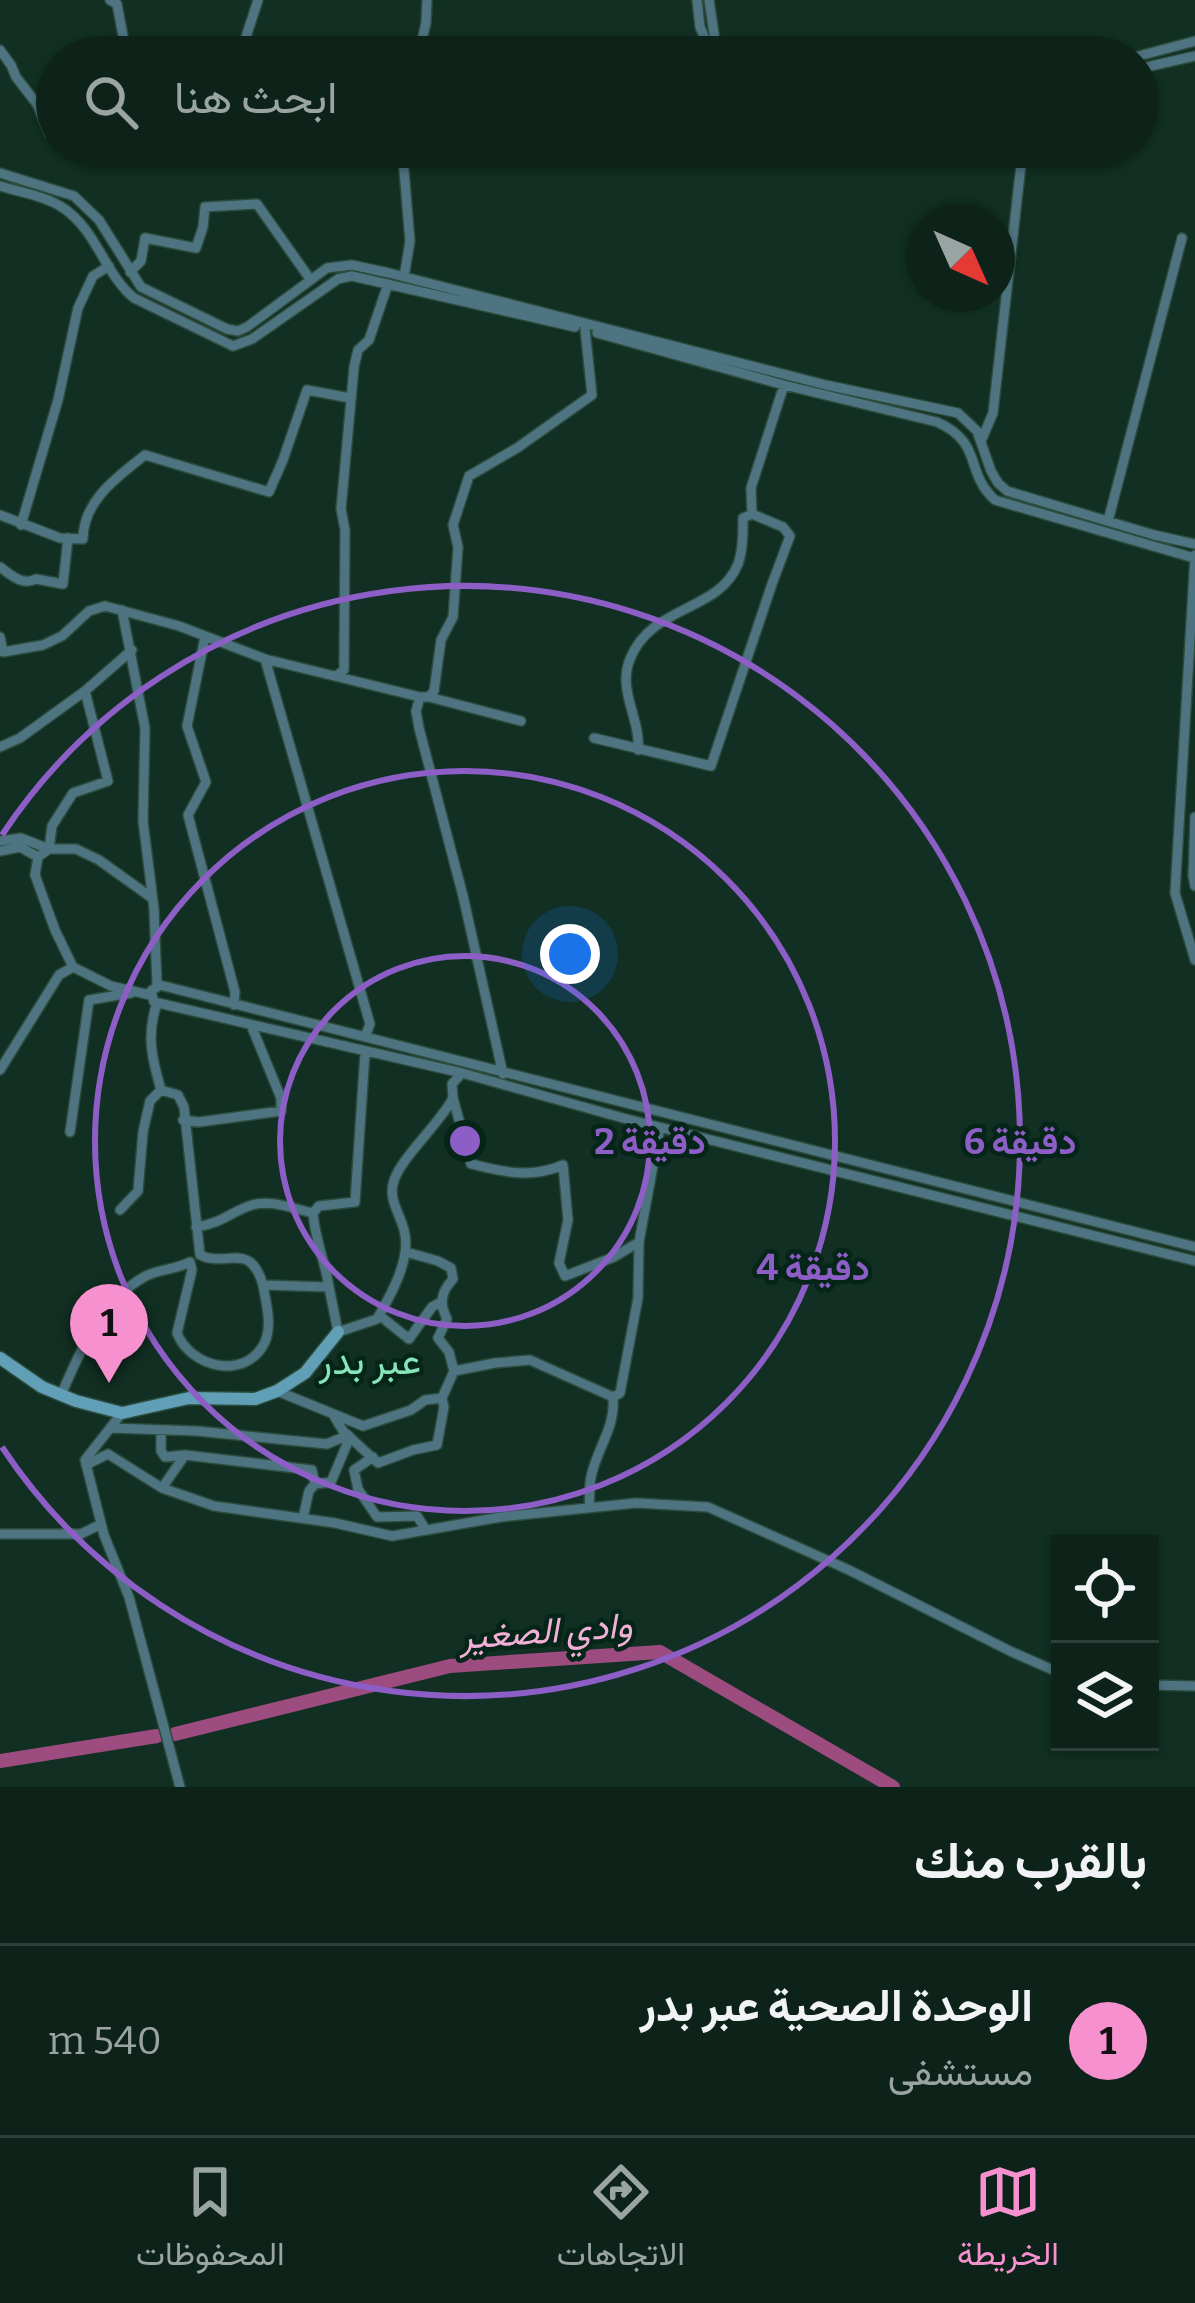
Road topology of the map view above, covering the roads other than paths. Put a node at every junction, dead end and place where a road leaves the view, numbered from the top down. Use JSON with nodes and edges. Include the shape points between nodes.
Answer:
{"nodes":[{"id":1,"x":110,"y":0,"type":"edge"},
{"id":2,"x":259,"y":0,"type":"edge"},
{"id":3,"x":427,"y":0,"type":"edge"},
{"id":4,"x":698,"y":0,"type":"edge"},
{"id":5,"x":709,"y":0,"type":"edge"},
{"id":6,"x":123,"y":36,"type":"edge"},
{"id":7,"x":246,"y":36,"type":"edge"},
{"id":8,"x":423,"y":36,"type":"edge"},
{"id":9,"x":704,"y":36,"type":"edge"},
{"id":10,"x":714,"y":36,"type":"edge"},
{"id":11,"x":1195,"y":41,"type":"edge"},
{"id":12,"x":0,"y":50,"type":"edge"},
{"id":13,"x":1159,"y":51,"type":"edge"},
{"id":14,"x":1195,"y":56,"type":"edge"},
{"id":15,"x":1159,"y":65,"type":"edge"},
{"id":16,"x":36,"y":103,"type":"edge"},
{"id":17,"x":405,"y":168,"type":"edge"},
{"id":18,"x":1021,"y":168,"type":"edge"},
{"id":19,"x":0,"y":173,"type":"edge"},
{"id":20,"x":0,"y":186,"type":"edge"},
{"id":21,"x":1182,"y":238,"type":"dead end"},
{"id":22,"x":109,"y":266,"type":"junction"},
{"id":23,"x":130,"y":272,"type":"junction"},
{"id":24,"x":404,"y":277,"type":"junction"},
{"id":25,"x":310,"y":279,"type":"junction"},
{"id":26,"x":388,"y":284,"type":"junction"},
{"id":27,"x":585,"y":329,"type":"junction"},
{"id":28,"x":784,"y":386,"type":"junction"},
{"id":29,"x":350,"y":398,"type":"junction"},
{"id":30,"x":982,"y":440,"type":"junction"},
{"id":31,"x":752,"y":514,"type":"junction"},
{"id":32,"x":0,"y":515,"type":"edge"},
{"id":33,"x":1108,"y":521,"type":"junction"},
{"id":34,"x":21,"y":525,"type":"junction"},
{"id":35,"x":68,"y":538,"type":"junction"},
{"id":36,"x":1195,"y":544,"type":"edge"},
{"id":37,"x":1194,"y":556,"type":"edge"},
{"id":38,"x":0,"y":567,"type":"edge"},
{"id":39,"x":122,"y":610,"type":"junction"},
{"id":40,"x":0,"y":637,"type":"edge"},
{"id":41,"x":206,"y":637,"type":"junction"},
{"id":42,"x":132,"y":650,"type":"junction"},
{"id":43,"x":265,"y":659,"type":"junction"},
{"id":44,"x":337,"y":676,"type":"junction"},
{"id":45,"x":85,"y":691,"type":"junction"},
{"id":46,"x":425,"y":697,"type":"junction"},
{"id":47,"x":521,"y":722,"type":"dead end"},
{"id":48,"x":594,"y":738,"type":"dead end"},
{"id":49,"x":0,"y":748,"type":"edge"},
{"id":50,"x":638,"y":750,"type":"junction"},
{"id":51,"x":1195,"y":817,"type":"edge"},
{"id":52,"x":0,"y":846,"type":"edge"},
{"id":53,"x":49,"y":849,"type":"junction"},
{"id":54,"x":38,"y":857,"type":"junction"},
{"id":55,"x":1195,"y":886,"type":"edge"},
{"id":56,"x":152,"y":898,"type":"junction"},
{"id":57,"x":1195,"y":960,"type":"edge"},
{"id":58,"x":73,"y":967,"type":"junction"},
{"id":59,"x":136,"y":992,"type":"junction"},
{"id":60,"x":154,"y":994,"type":"junction"},
{"id":61,"x":234,"y":1004,"type":"junction"},
{"id":62,"x":251,"y":1025,"type":"junction"},
{"id":63,"x":365,"y":1037,"type":"junction"},
{"id":64,"x":365,"y":1053,"type":"junction"},
{"id":65,"x":0,"y":1070,"type":"edge"},
{"id":66,"x":462,"y":1073,"type":"junction"},
{"id":67,"x":503,"y":1073,"type":"junction"},
{"id":68,"x":161,"y":1090,"type":"junction"},
{"id":69,"x":453,"y":1098,"type":"junction"},
{"id":70,"x":183,"y":1120,"type":"junction"},
{"id":71,"x":660,"y":1128,"type":"junction"},
{"id":72,"x":70,"y":1132,"type":"dead end"},
{"id":73,"x":120,"y":1210,"type":"dead end"},
{"id":74,"x":313,"y":1213,"type":"junction"},
{"id":75,"x":196,"y":1227,"type":"junction"},
{"id":76,"x":639,"y":1242,"type":"junction"},
{"id":77,"x":1195,"y":1247,"type":"edge"},
{"id":78,"x":406,"y":1252,"type":"junction"},
{"id":79,"x":1195,"y":1261,"type":"edge"},
{"id":80,"x":263,"y":1285,"type":"junction"},
{"id":81,"x":329,"y":1287,"type":"junction"},
{"id":82,"x":441,"y":1302,"type":"junction"},
{"id":83,"x":380,"y":1315,"type":"junction"},
{"id":84,"x":338,"y":1332,"type":"junction"},
{"id":85,"x":0,"y":1358,"type":"edge"},
{"id":86,"x":454,"y":1371,"type":"junction"},
{"id":87,"x":277,"y":1390,"type":"junction"},
{"id":88,"x":61,"y":1395,"type":"junction"},
{"id":89,"x":442,"y":1397,"type":"junction"},
{"id":90,"x":614,"y":1397,"type":"junction"},
{"id":91,"x":122,"y":1413,"type":"junction"},
{"id":92,"x":333,"y":1414,"type":"junction"},
{"id":93,"x":110,"y":1428,"type":"junction"},
{"id":94,"x":161,"y":1430,"type":"junction"},
{"id":95,"x":349,"y":1436,"type":"junction"},
{"id":96,"x":185,"y":1455,"type":"junction"},
{"id":97,"x":374,"y":1457,"type":"junction"},
{"id":98,"x":86,"y":1465,"type":"junction"},
{"id":99,"x":315,"y":1484,"type":"junction"},
{"id":100,"x":162,"y":1488,"type":"junction"},
{"id":101,"x":589,"y":1508,"type":"junction"},
{"id":102,"x":303,"y":1518,"type":"junction"},
{"id":103,"x":101,"y":1524,"type":"junction"},
{"id":104,"x":426,"y":1530,"type":"junction"},
{"id":105,"x":0,"y":1534,"type":"edge"},
{"id":106,"x":1051,"y":1669,"type":"edge"},
{"id":107,"x":1159,"y":1685,"type":"edge"},
{"id":108,"x":1195,"y":1686,"type":"edge"},
{"id":109,"x":180,"y":1787,"type":"edge"}],
"edges":[{"from":1,"to":6,"type":"street"},
{"from":2,"to":7,"type":"street"},
{"from":3,"to":8,"type":"street"},
{"from":4,"to":9,"type":"street"},
{"from":5,"to":10,"type":"street"},
{"from":11,"to":13,"type":"street"},
{"from":12,"to":16,"type":"street"},
{"from":14,"to":15,"type":"street"},
{"from":17,"to":24,"type":"street"},
{"from":18,"to":30,"type":"street","via":[[993,413]]},
{"from":19,"to":23,"type":"street","via":[[74,196]]},
{"from":20,"to":22,"type":"street","via":[[70,212]]},
{"from":21,"to":33,"type":"street"},
{"from":22,"to":26,"type":"street","via":[[134,298],[233,346],[338,279]]},
{"from":22,"to":34,"type":"street","via":[[93,276],[78,308]]},
{"from":23,"to":25,"type":"street","via":[[141,287],[238,331]]},
{"from":23,"to":25,"type":"street","via":[[145,238],[196,248],[205,208],[257,204]]},
{"from":24,"to":25,"type":"street","via":[[340,264]]},
{"from":24,"to":30,"type":"street","via":[[958,413]]},
{"from":26,"to":27,"type":"street"},
{"from":26,"to":29,"type":"street","via":[[358,350]]},
{"from":27,"to":28,"type":"street"},
{"from":27,"to":46,"type":"street","via":[[592,395],[469,476],[453,525],[453,617],[435,687]]},
{"from":28,"to":31,"type":"street","via":[[751,488]]},
{"from":28,"to":37,"type":"street","via":[[937,422],[960,434],[995,500]]},
{"from":29,"to":35,"type":"street","via":[[307,390],[269,492],[145,455],[94,500],[83,539]]},
{"from":29,"to":44,"type":"street","via":[[341,509],[344,670]]},
{"from":30,"to":33,"type":"street","via":[[1007,491]]},
{"from":31,"to":50,"type":"street","via":[[743,518],[738,566],[718,591],[658,622],[628,662]]},
{"from":31,"to":50,"type":"street","via":[[790,536],[712,766]]},
{"from":32,"to":34,"type":"street"},
{"from":33,"to":36,"type":"street"},
{"from":34,"to":35,"type":"street"},
{"from":35,"to":38,"type":"street","via":[[63,584],[19,580]]},
{"from":37,"to":57,"type":"street","via":[[1175,893]]},
{"from":39,"to":40,"type":"street","via":[[89,611],[62,636],[35,646],[3,652]]},
{"from":39,"to":41,"type":"street"},
{"from":39,"to":42,"type":"street"},
{"from":41,"to":43,"type":"street"},
{"from":41,"to":61,"type":"street","via":[[187,726],[206,782],[188,815]]},
{"from":42,"to":45,"type":"street"},
{"from":42,"to":56,"type":"street","via":[[146,728],[143,821]]},
{"from":43,"to":44,"type":"street"},
{"from":43,"to":63,"type":"street","via":[[370,1024]]},
{"from":44,"to":46,"type":"street"},
{"from":45,"to":49,"type":"street"},
{"from":45,"to":53,"type":"street","via":[[108,782],[74,793],[52,826]]},
{"from":46,"to":47,"type":"street"},
{"from":46,"to":67,"type":"street","via":[[416,711],[419,728]]},
{"from":48,"to":50,"type":"street"},
{"from":51,"to":55,"type":"street"},
{"from":52,"to":53,"type":"street","via":[[21,838]]},
{"from":52,"to":54,"type":"street"},
{"from":53,"to":54,"type":"street"},
{"from":53,"to":56,"type":"street","via":[[76,848]]},
{"from":54,"to":58,"type":"street","via":[[35,875]]},
{"from":56,"to":60,"type":"street"},
{"from":58,"to":59,"type":"street"},
{"from":58,"to":65,"type":"street","via":[[59,975]]},
{"from":59,"to":60,"type":"street"},
{"from":59,"to":72,"type":"street","via":[[89,1000]]},
{"from":60,"to":61,"type":"street"},
{"from":60,"to":62,"type":"street"},
{"from":60,"to":68,"type":"street","via":[[151,1060]]},
{"from":61,"to":63,"type":"street"},
{"from":62,"to":64,"type":"street"},
{"from":62,"to":70,"type":"street","via":[[281,1111]]},
{"from":63,"to":67,"type":"street"},
{"from":64,"to":66,"type":"street"},
{"from":64,"to":74,"type":"street","via":[[355,1202]]},
{"from":66,"to":69,"type":"street"},
{"from":66,"to":71,"type":"street"},
{"from":67,"to":77,"type":"street"},
{"from":68,"to":70,"type":"street","via":[[178,1095]]},
{"from":68,"to":73,"type":"street","via":[[150,1101],[138,1191]]},
{"from":69,"to":76,"type":"street","via":[[471,1164],[541,1174],[562,1165],[565,1276]]},
{"from":69,"to":78,"type":"street","via":[[391,1189]]},
{"from":70,"to":75,"type":"street"},
{"from":71,"to":76,"type":"street"},
{"from":71,"to":79,"type":"street"},
{"from":74,"to":75,"type":"street","via":[[251,1205]]},
{"from":74,"to":81,"type":"street"},
{"from":75,"to":80,"type":"street","via":[[200,1255],[246,1259]]},
{"from":76,"to":90,"type":"street","via":[[638,1298]]},
{"from":78,"to":82,"type":"street","via":[[451,1268]]},
{"from":78,"to":83,"type":"street"},
{"from":80,"to":81,"type":"street"},
{"from":80,"to":88,"type":"street","via":[[266,1341],[252,1359],[209,1364],[176,1333],[190,1262],[148,1275],[104,1311]]},
{"from":81,"to":84,"type":"street"},
{"from":82,"to":83,"type":"street","via":[[409,1339]]},
{"from":82,"to":86,"type":"street","via":[[447,1319],[438,1338]]},
{"from":83,"to":84,"type":"street"},
{"from":84,"to":87,"type":"street","via":[[305,1373]]},
{"from":85,"to":88,"type":"street"},
{"from":86,"to":89,"type":"street"},
{"from":86,"to":90,"type":"street","via":[[530,1360]]},
{"from":87,"to":91,"type":"street"},
{"from":87,"to":92,"type":"street"},
{"from":88,"to":91,"type":"street"},
{"from":89,"to":92,"type":"street","via":[[363,1426]]},
{"from":89,"to":97,"type":"street","via":[[436,1445],[378,1463]]},
{"from":90,"to":101,"type":"street"},
{"from":91,"to":93,"type":"street"},
{"from":92,"to":95,"type":"street"},
{"from":93,"to":94,"type":"street"},
{"from":93,"to":98,"type":"street"},
{"from":94,"to":95,"type":"street","via":[[327,1444]]},
{"from":94,"to":96,"type":"street","via":[[162,1454]]},
{"from":95,"to":97,"type":"street"},
{"from":95,"to":99,"type":"street","via":[[331,1482]]},
{"from":96,"to":99,"type":"street","via":[[312,1470]]},
{"from":96,"to":100,"type":"street"},
{"from":97,"to":104,"type":"street","via":[[354,1470],[377,1517],[417,1516]]},
{"from":98,"to":100,"type":"street","via":[[108,1454]]},
{"from":98,"to":103,"type":"street"},
{"from":99,"to":102,"type":"street"},
{"from":100,"to":102,"type":"street","via":[[238,1511]]},
{"from":101,"to":104,"type":"street"},
{"from":101,"to":106,"type":"street","via":[[708,1507]]},
{"from":102,"to":104,"type":"street","via":[[392,1536]]},
{"from":103,"to":105,"type":"street","via":[[81,1534]]},
{"from":103,"to":109,"type":"street"},
{"from":107,"to":108,"type":"street"}]}
